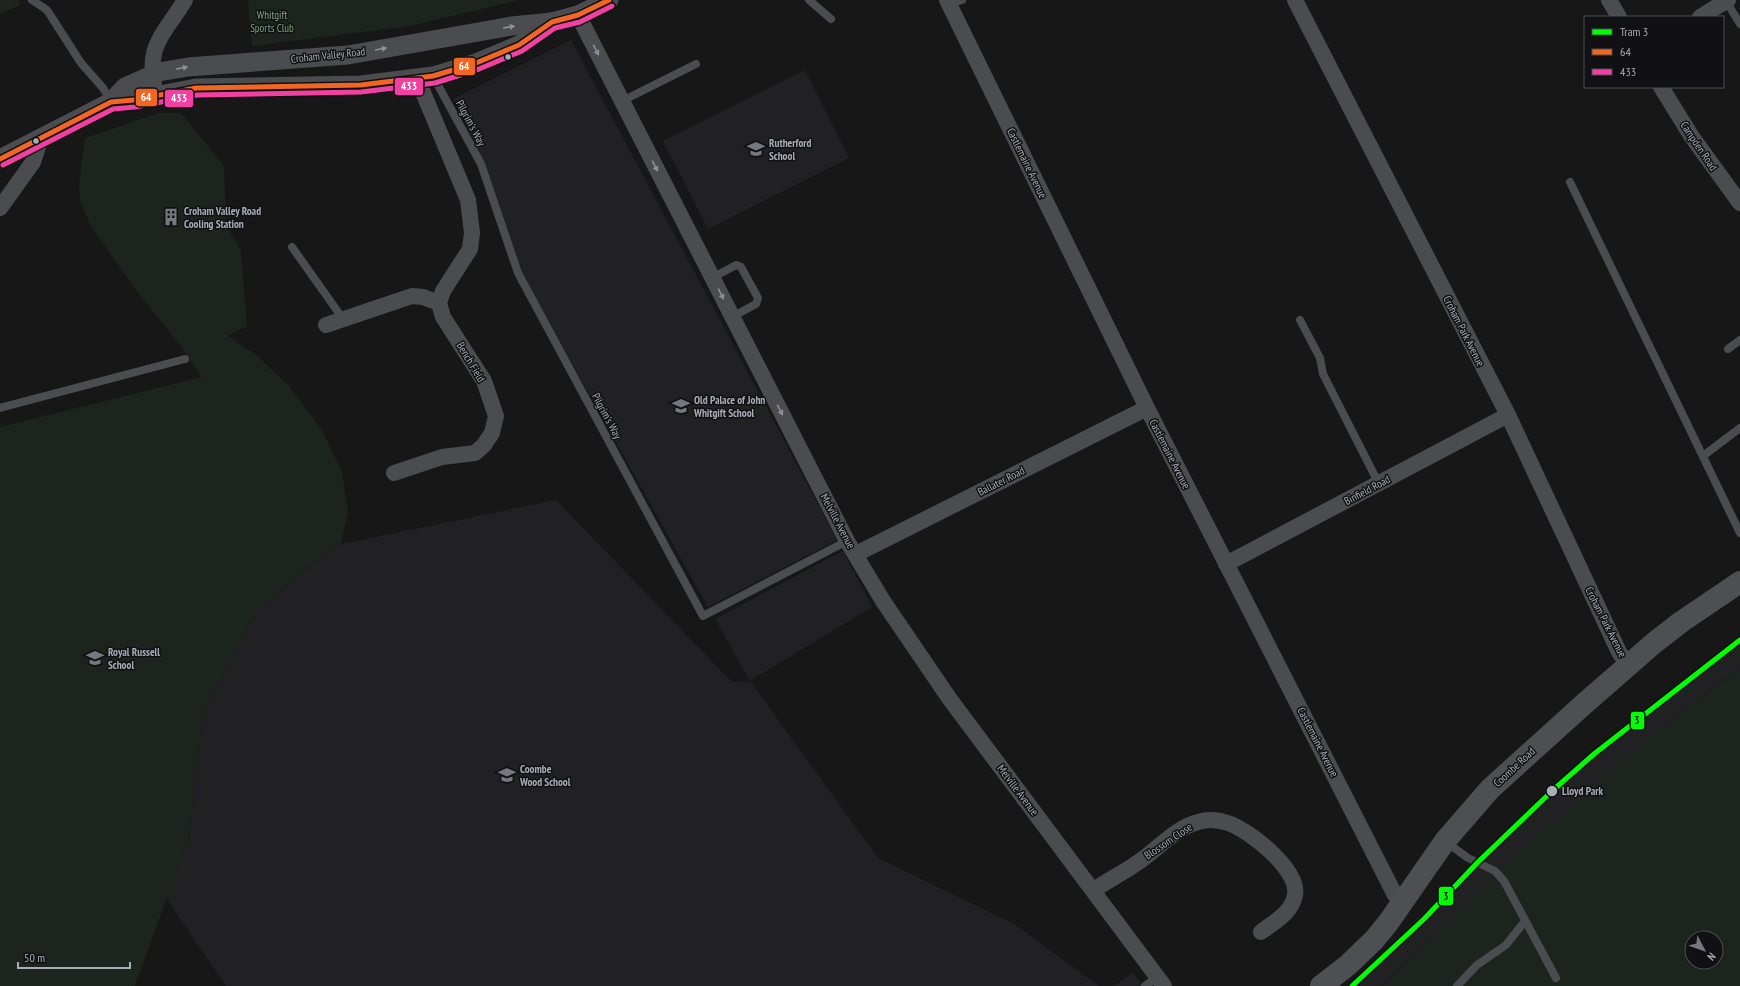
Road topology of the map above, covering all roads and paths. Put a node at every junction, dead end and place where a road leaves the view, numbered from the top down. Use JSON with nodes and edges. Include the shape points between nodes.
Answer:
{"nodes":[{"id":1,"x":32,"y":0,"type":"edge"},
{"id":2,"x":185,"y":0,"type":"edge"},
{"id":3,"x":609,"y":0,"type":"edge"},
{"id":4,"x":809,"y":0,"type":"edge"},
{"id":5,"x":1295,"y":0,"type":"edge"},
{"id":6,"x":1609,"y":0,"type":"edge"},
{"id":7,"x":953,"y":1,"type":"edge"},
{"id":8,"x":1727,"y":1,"type":"edge"},
{"id":9,"x":578,"y":15,"type":"junction"},
{"id":10,"x":1618,"y":16,"type":"edge"},
{"id":11,"x":1702,"y":16,"type":"edge"},
{"id":12,"x":831,"y":19,"type":"dead end"},
{"id":13,"x":552,"y":22,"type":"junction"},
{"id":14,"x":1740,"y":24,"type":"edge"},
{"id":15,"x":696,"y":64,"type":"dead end"},
{"id":16,"x":152,"y":75,"type":"junction"},
{"id":17,"x":425,"y":77,"type":"junction"},
{"id":18,"x":1662,"y":88,"type":"edge"},
{"id":19,"x":156,"y":95,"type":"junction"},
{"id":20,"x":622,"y":101,"type":"junction"},
{"id":21,"x":111,"y":102,"type":"junction"},
{"id":22,"x":41,"y":138,"type":"junction"},
{"id":23,"x":0,"y":159,"type":"edge"},
{"id":24,"x":1570,"y":182,"type":"dead end"},
{"id":25,"x":1740,"y":203,"type":"edge"},
{"id":26,"x":0,"y":208,"type":"edge"},
{"id":27,"x":292,"y":247,"type":"dead end"},
{"id":28,"x":712,"y":278,"type":"junction"},
{"id":29,"x":439,"y":303,"type":"junction"},
{"id":30,"x":732,"y":317,"type":"junction"},
{"id":31,"x":343,"y":319,"type":"junction"},
{"id":32,"x":1300,"y":320,"type":"dead end"},
{"id":33,"x":326,"y":325,"type":"dead end"},
{"id":34,"x":1740,"y":340,"type":"edge"},
{"id":35,"x":1728,"y":349,"type":"dead end"},
{"id":36,"x":184,"y":358,"type":"dead end"},
{"id":37,"x":0,"y":408,"type":"edge"},
{"id":38,"x":1147,"y":408,"type":"junction"},
{"id":39,"x":1508,"y":415,"type":"junction"},
{"id":40,"x":1740,"y":428,"type":"edge"},
{"id":41,"x":1704,"y":456,"type":"junction"},
{"id":42,"x":394,"y":473,"type":"dead end"},
{"id":43,"x":1379,"y":484,"type":"junction"},
{"id":44,"x":1740,"y":533,"type":"edge"},
{"id":45,"x":847,"y":541,"type":"junction"},
{"id":46,"x":856,"y":554,"type":"junction"},
{"id":47,"x":1226,"y":564,"type":"junction"},
{"id":48,"x":1740,"y":582,"type":"edge"},
{"id":49,"x":1628,"y":665,"type":"junction"},
{"id":50,"x":1445,"y":841,"type":"junction"},
{"id":51,"x":1094,"y":890,"type":"junction"},
{"id":52,"x":1402,"y":903,"type":"junction"},
{"id":53,"x":1525,"y":921,"type":"junction"},
{"id":54,"x":1261,"y":932,"type":"dead end"},
{"id":55,"x":1556,"y":978,"type":"dead end"},
{"id":56,"x":1155,"y":983,"type":"edge"},
{"id":57,"x":1322,"y":986,"type":"edge"},
{"id":58,"x":1457,"y":986,"type":"edge"}],
"edges":[{"from":1,"to":21,"type":"lane","via":[[47,10],[81,63],[103,88]]},
{"from":2,"to":16,"type":"street","via":[[159,38],[152,62]]},
{"from":3,"to":9,"type":"street"},
{"from":4,"to":12,"type":"lane"},
{"from":5,"to":39,"type":"street","name":"Croham Park Avenue"},
{"from":6,"to":10,"type":"street"},
{"from":7,"to":38,"type":"street","name":"Castlemaine Avenue"},
{"from":8,"to":11,"type":"street"},
{"from":8,"to":14,"type":"lane"},
{"from":9,"to":13,"type":"street"},
{"from":9,"to":20,"type":"street","name":"Melville Avenue","one_way":true},
{"from":16,"to":13,"type":"street","name":"Croham Valley Road","one_way":true,"via":[[188,66],[348,55],[512,26]]},
{"from":13,"to":17,"type":"street","name":"Croham Valley Road","via":[[519,45],[476,63]]},
{"from":15,"to":20,"type":"lane"},
{"from":16,"to":19,"type":"street"},
{"from":16,"to":21,"type":"street","name":"Croham Valley Road","via":[[125,87]]},
{"from":17,"to":19,"type":"street","name":"Croham Valley Road","via":[[361,85],[196,88]]},
{"from":17,"to":29,"type":"street","via":[[468,200],[472,233],[470,249],[443,290]]},
{"from":17,"to":45,"type":"lane","name":"Pilgrim's Way","via":[[481,164],[518,273],[703,616]]},
{"from":18,"to":25,"type":"street","name":"Campden Road","via":[[1692,137]]},
{"from":19,"to":21,"type":"street","name":"Croham Valley Road"},
{"from":20,"to":28,"type":"street","name":"Melville Avenue","one_way":true},
{"from":21,"to":22,"type":"street","name":"Croham Valley Road"},
{"from":22,"to":23,"type":"street","name":"Croham Valley Road"},
{"from":22,"to":26,"type":"street","via":[[33,162]]},
{"from":24,"to":41,"type":"lane"},
{"from":27,"to":31,"type":"lane"},
{"from":28,"to":30,"type":"street","name":"Melville Avenue","one_way":true},
{"from":28,"to":30,"type":"lane","via":[[738,265],[758,298],[756,304]]},
{"from":29,"to":31,"type":"street","via":[[412,296]]},
{"from":29,"to":42,"type":"street","name":"Bench Field","via":[[443,317],[484,381],[496,416],[492,433],[475,453],[442,457]]},
{"from":30,"to":45,"type":"street","name":"Melville Avenue","one_way":true},
{"from":31,"to":33,"type":"street"},
{"from":32,"to":43,"type":"lane","via":[[1320,358],[1323,374]]},
{"from":34,"to":35,"type":"lane"},
{"from":36,"to":37,"type":"lane"},
{"from":38,"to":46,"type":"street","name":"Ballater Road"},
{"from":38,"to":47,"type":"street","name":"Castlemaine Avenue"},
{"from":39,"to":43,"type":"street","name":"Binfield Road"},
{"from":39,"to":49,"type":"street","name":"Croham Park Avenue","via":[[1619,652]]},
{"from":40,"to":41,"type":"lane"},
{"from":41,"to":44,"type":"lane"},
{"from":43,"to":47,"type":"street","name":"Binfield Road"},
{"from":45,"to":46,"type":"street","name":"Melville Avenue"},
{"from":46,"to":51,"type":"street","name":"Melville Avenue","via":[[883,601],[949,698]]},
{"from":47,"to":52,"type":"street","name":"Castlemaine Avenue","via":[[1395,895]]},
{"from":48,"to":49,"type":"main road","name":"Coombe Road","via":[[1681,622]]},
{"from":49,"to":50,"type":"main road","name":"Coombe Road","via":[[1490,789]]},
{"from":50,"to":52,"type":"main road","name":"Coombe Road"},
{"from":50,"to":53,"type":"lane","via":[[1468,858],[1495,871],[1504,881]]},
{"from":51,"to":54,"type":"street","name":"Blossom Close","via":[[1197,822],[1227,822],[1273,843],[1293,882],[1296,894],[1292,905],[1284,915]]},
{"from":51,"to":56,"type":"street","name":"Melville Avenue"},
{"from":52,"to":57,"type":"main road","name":"Coombe Road","via":[[1374,940]]},
{"from":53,"to":55,"type":"lane"},
{"from":53,"to":58,"type":"lane","via":[[1506,945],[1477,965]]}]}
